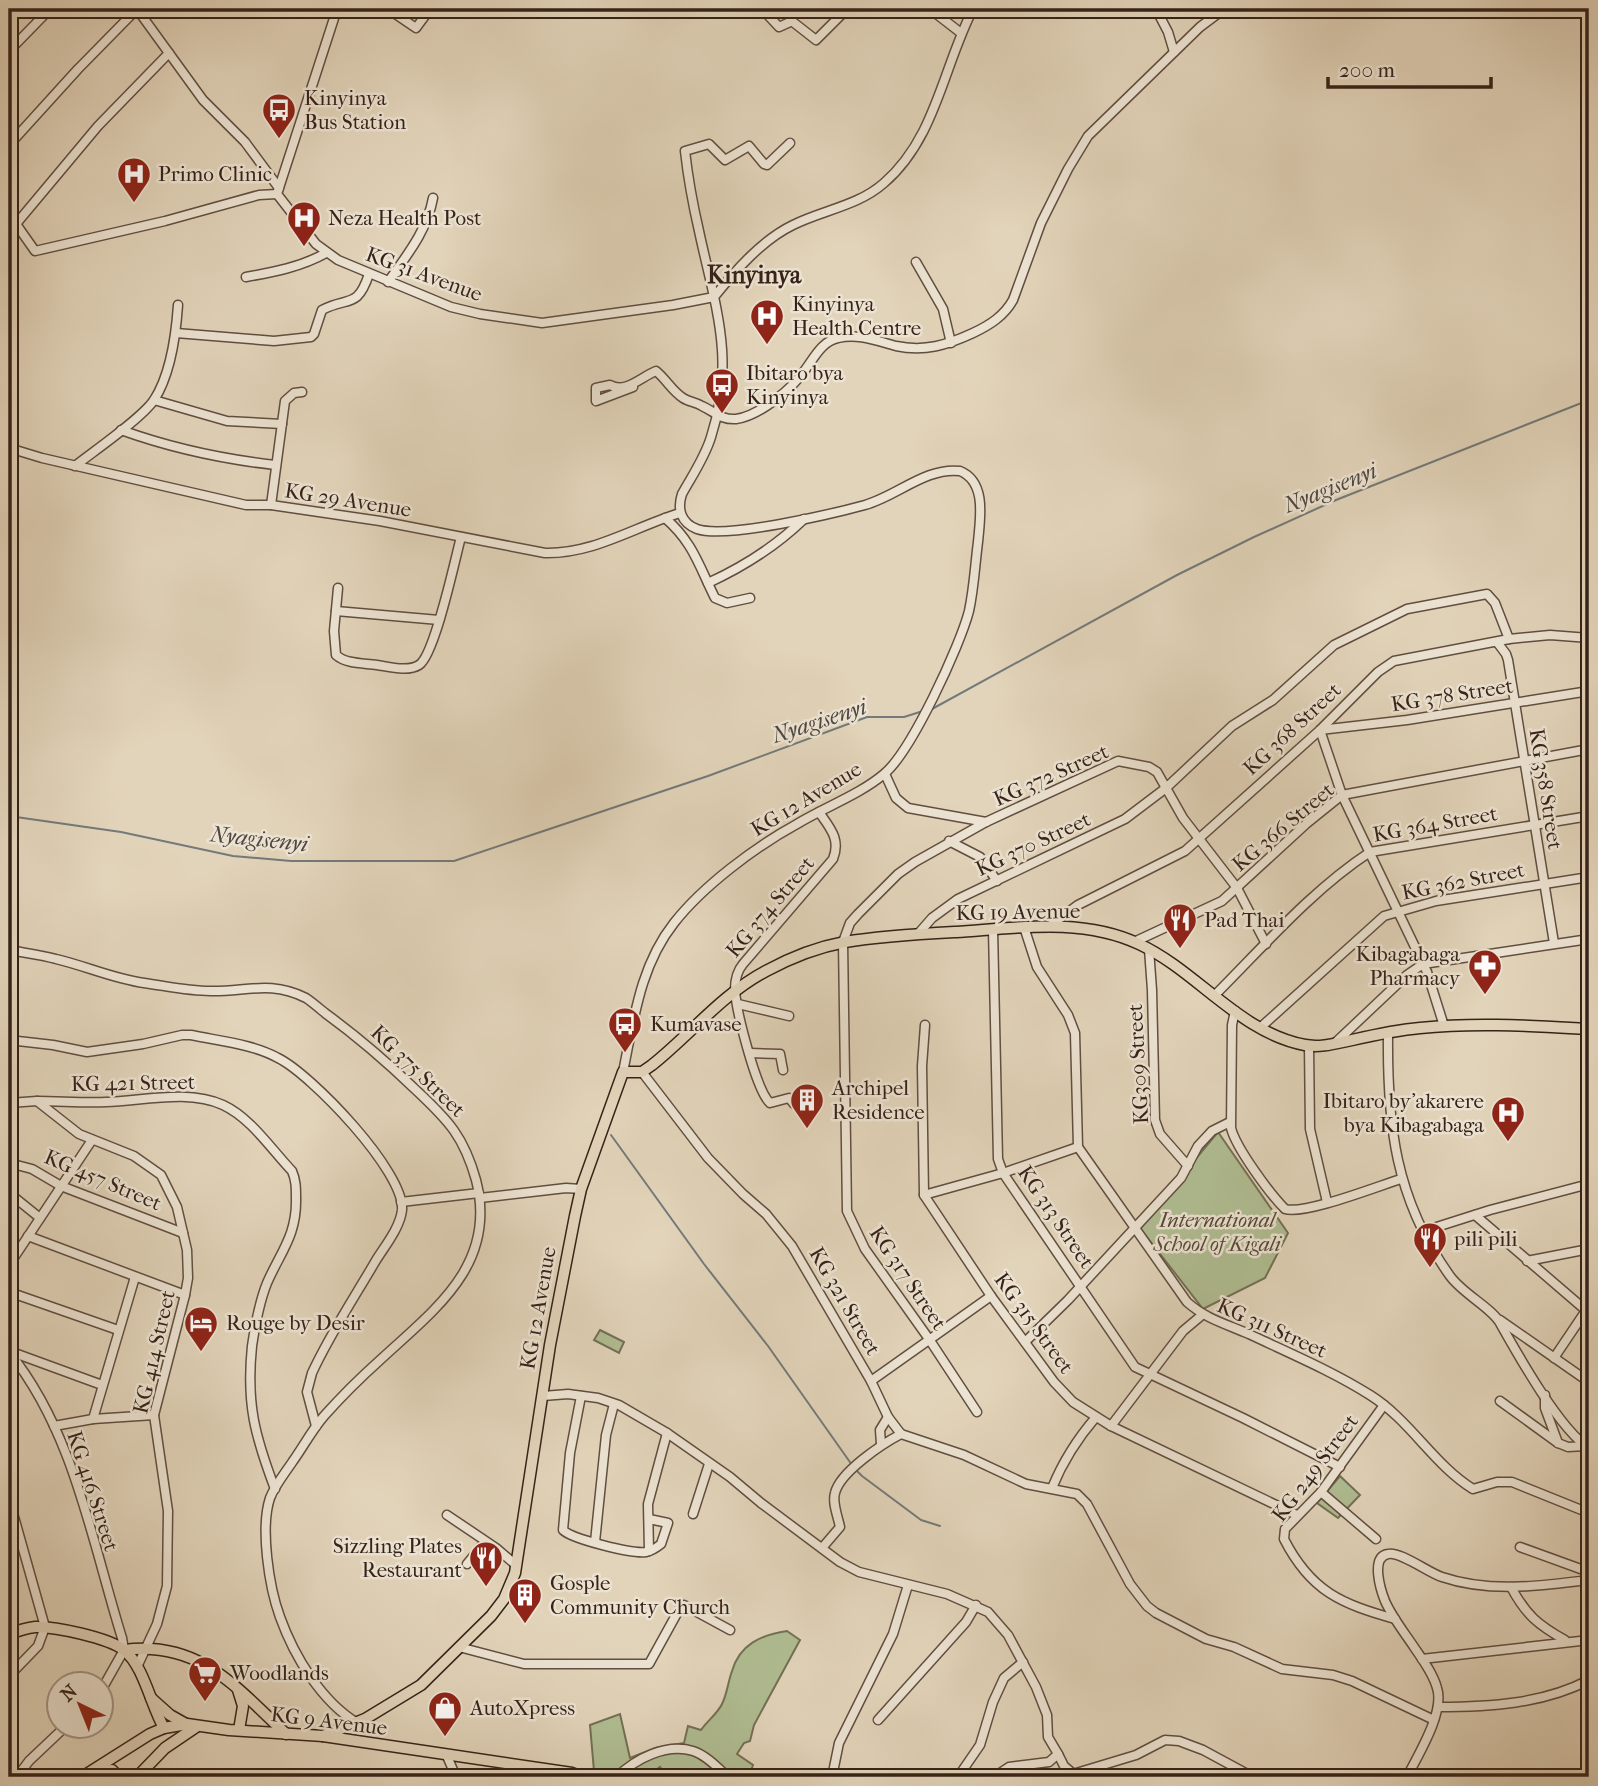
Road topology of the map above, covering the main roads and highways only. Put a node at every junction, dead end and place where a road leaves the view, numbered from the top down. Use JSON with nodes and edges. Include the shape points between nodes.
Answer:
{"nodes":[{"id":1,"x":1589,"y":1029,"type":"edge"},
{"id":2,"x":623,"y":1072,"type":"joint"},
{"id":3,"x":9,"y":1634,"type":"edge"},
{"id":4,"x":124,"y":1650,"type":"junction"},
{"id":5,"x":237,"y":1688,"type":"junction"},
{"id":6,"x":150,"y":1698,"type":"junction"},
{"id":7,"x":356,"y":1723,"type":"junction"},
{"id":8,"x":191,"y":1725,"type":"junction"},
{"id":9,"x":164,"y":1728,"type":"junction"},
{"id":10,"x":239,"y":1730,"type":"junction"},
{"id":11,"x":286,"y":1734,"type":"junction"},
{"id":12,"x":323,"y":1736,"type":"junction"},
{"id":13,"x":344,"y":1739,"type":"junction"},
{"id":14,"x":377,"y":1745,"type":"junction"},
{"id":15,"x":85,"y":1775,"type":"edge"},
{"id":16,"x":119,"y":1777,"type":"edge"},
{"id":17,"x":136,"y":1777,"type":"edge"},
{"id":18,"x":583,"y":1777,"type":"edge"}],
"edges":[{"from":1,"to":2,"type":"main road","name":"KG 19 Avenue","via":[[1471,1024],[1308,1046],[1261,1027],[1134,942],[1097,930],[1024,927],[843,942],[794,958],[735,989],[642,1072]]},
{"from":2,"to":7,"type":"main road","name":"KG 12 Avenue","via":[[581,1189],[550,1345],[512,1583],[491,1616],[421,1685]]},
{"from":3,"to":4,"type":"main road","via":[[45,1627],[92,1637]]},
{"from":4,"to":5,"type":"main road","via":[[164,1648],[204,1664]]},
{"from":4,"to":6,"type":"main road"},
{"from":5,"to":10,"type":"main road","via":[[243,1706]]},
{"from":5,"to":11,"type":"main road"},
{"from":6,"to":8,"type":"main road"},
{"from":6,"to":9,"type":"main road"},
{"from":7,"to":12,"type":"main road","name":"KG 12 Avenue"},
{"from":7,"to":13,"type":"main road"},
{"from":7,"to":14,"type":"main road"},
{"from":8,"to":9,"type":"main road","name":"KG 9 Avenue"},
{"from":8,"to":10,"type":"main road","name":"KG 9 Avenue"},
{"from":8,"to":17,"type":"main road"},
{"from":9,"to":15,"type":"main road","name":"KG 9 Avenue"},
{"from":10,"to":11,"type":"main road","name":"KG 9 Avenue"},
{"from":11,"to":12,"type":"main road","name":"KG 9 Avenue"},
{"from":12,"to":13,"type":"main road","name":"KG 9 Avenue"},
{"from":13,"to":14,"type":"main road","name":"KG 9 Avenue"},
{"from":14,"to":18,"type":"main road","name":"KG 9 Avenue"},
{"from":15,"to":16,"type":"main road","via":[[112,1770]]}]}
